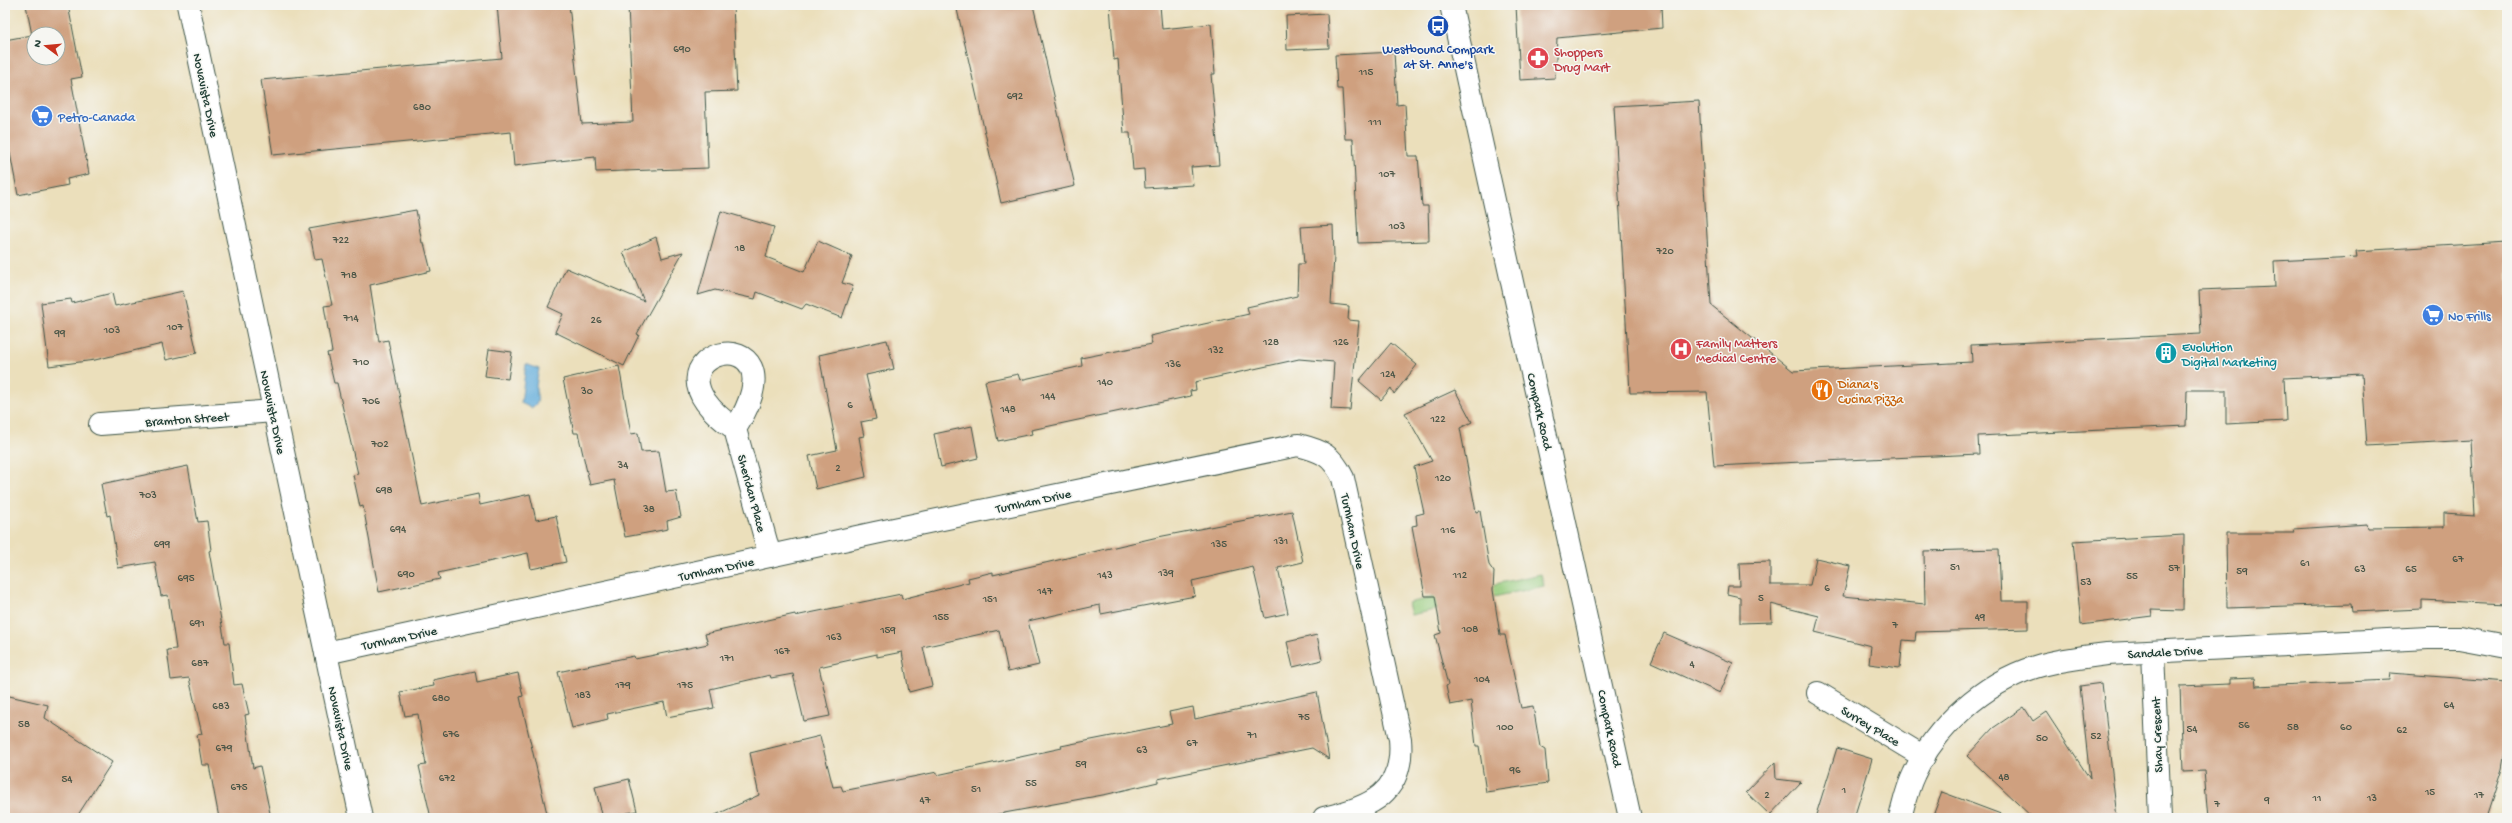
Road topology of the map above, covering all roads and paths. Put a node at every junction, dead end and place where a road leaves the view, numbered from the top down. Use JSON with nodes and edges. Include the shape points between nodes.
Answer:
{"nodes":[{"id":1,"x":188,"y":5,"type":"edge"},
{"id":2,"x":1451,"y":5,"type":"edge"},
{"id":3,"x":274,"y":410,"type":"junction"},
{"id":4,"x":100,"y":424,"type":"dead end"},
{"id":5,"x":735,"y":429,"type":"dead end"},
{"id":6,"x":770,"y":556,"type":"junction"},
{"id":7,"x":2507,"y":647,"type":"edge"},
{"id":8,"x":2153,"y":652,"type":"junction"},
{"id":9,"x":326,"y":653,"type":"junction"},
{"id":10,"x":1818,"y":692,"type":"dead end"},
{"id":11,"x":1924,"y":757,"type":"junction"},
{"id":12,"x":361,"y":818,"type":"edge"},
{"id":13,"x":1324,"y":818,"type":"edge"},
{"id":14,"x":1630,"y":818,"type":"edge"},
{"id":15,"x":1900,"y":818,"type":"edge"},
{"id":16,"x":2160,"y":818,"type":"edge"}],
"edges":[{"from":1,"to":3,"type":"street","name":"Novavista Drive"},
{"from":2,"to":14,"type":"street","name":"Compark Road"},
{"from":3,"to":4,"type":"street","name":"Bramton Street"},
{"from":3,"to":9,"type":"street","name":"Novavista Drive"},
{"from":5,"to":6,"type":"street","name":"Sheridan Place"},
{"from":6,"to":9,"type":"street","name":"Turnham Drive"},
{"from":6,"to":13,"type":"street","name":"Turnham Drive","via":[[1286,446],[1298,445],[1325,454],[1336,464],[1343,478],[1402,757],[1398,774],[1390,787],[1368,806],[1350,813]]},
{"from":7,"to":8,"type":"street","name":"Sandale Drive","via":[[2459,638],[2428,638]]},
{"from":8,"to":11,"type":"street","name":"Sandale Drive","via":[[2067,659],[2007,679],[1974,700],[1948,723]]},
{"from":8,"to":16,"type":"street","name":"Shay Crescent"},
{"from":9,"to":12,"type":"street","name":"Novavista Drive"},
{"from":10,"to":11,"type":"street","name":"Surrey Place"},
{"from":11,"to":15,"type":"street","name":"Sandale Drive","via":[[1914,774]]}]}
